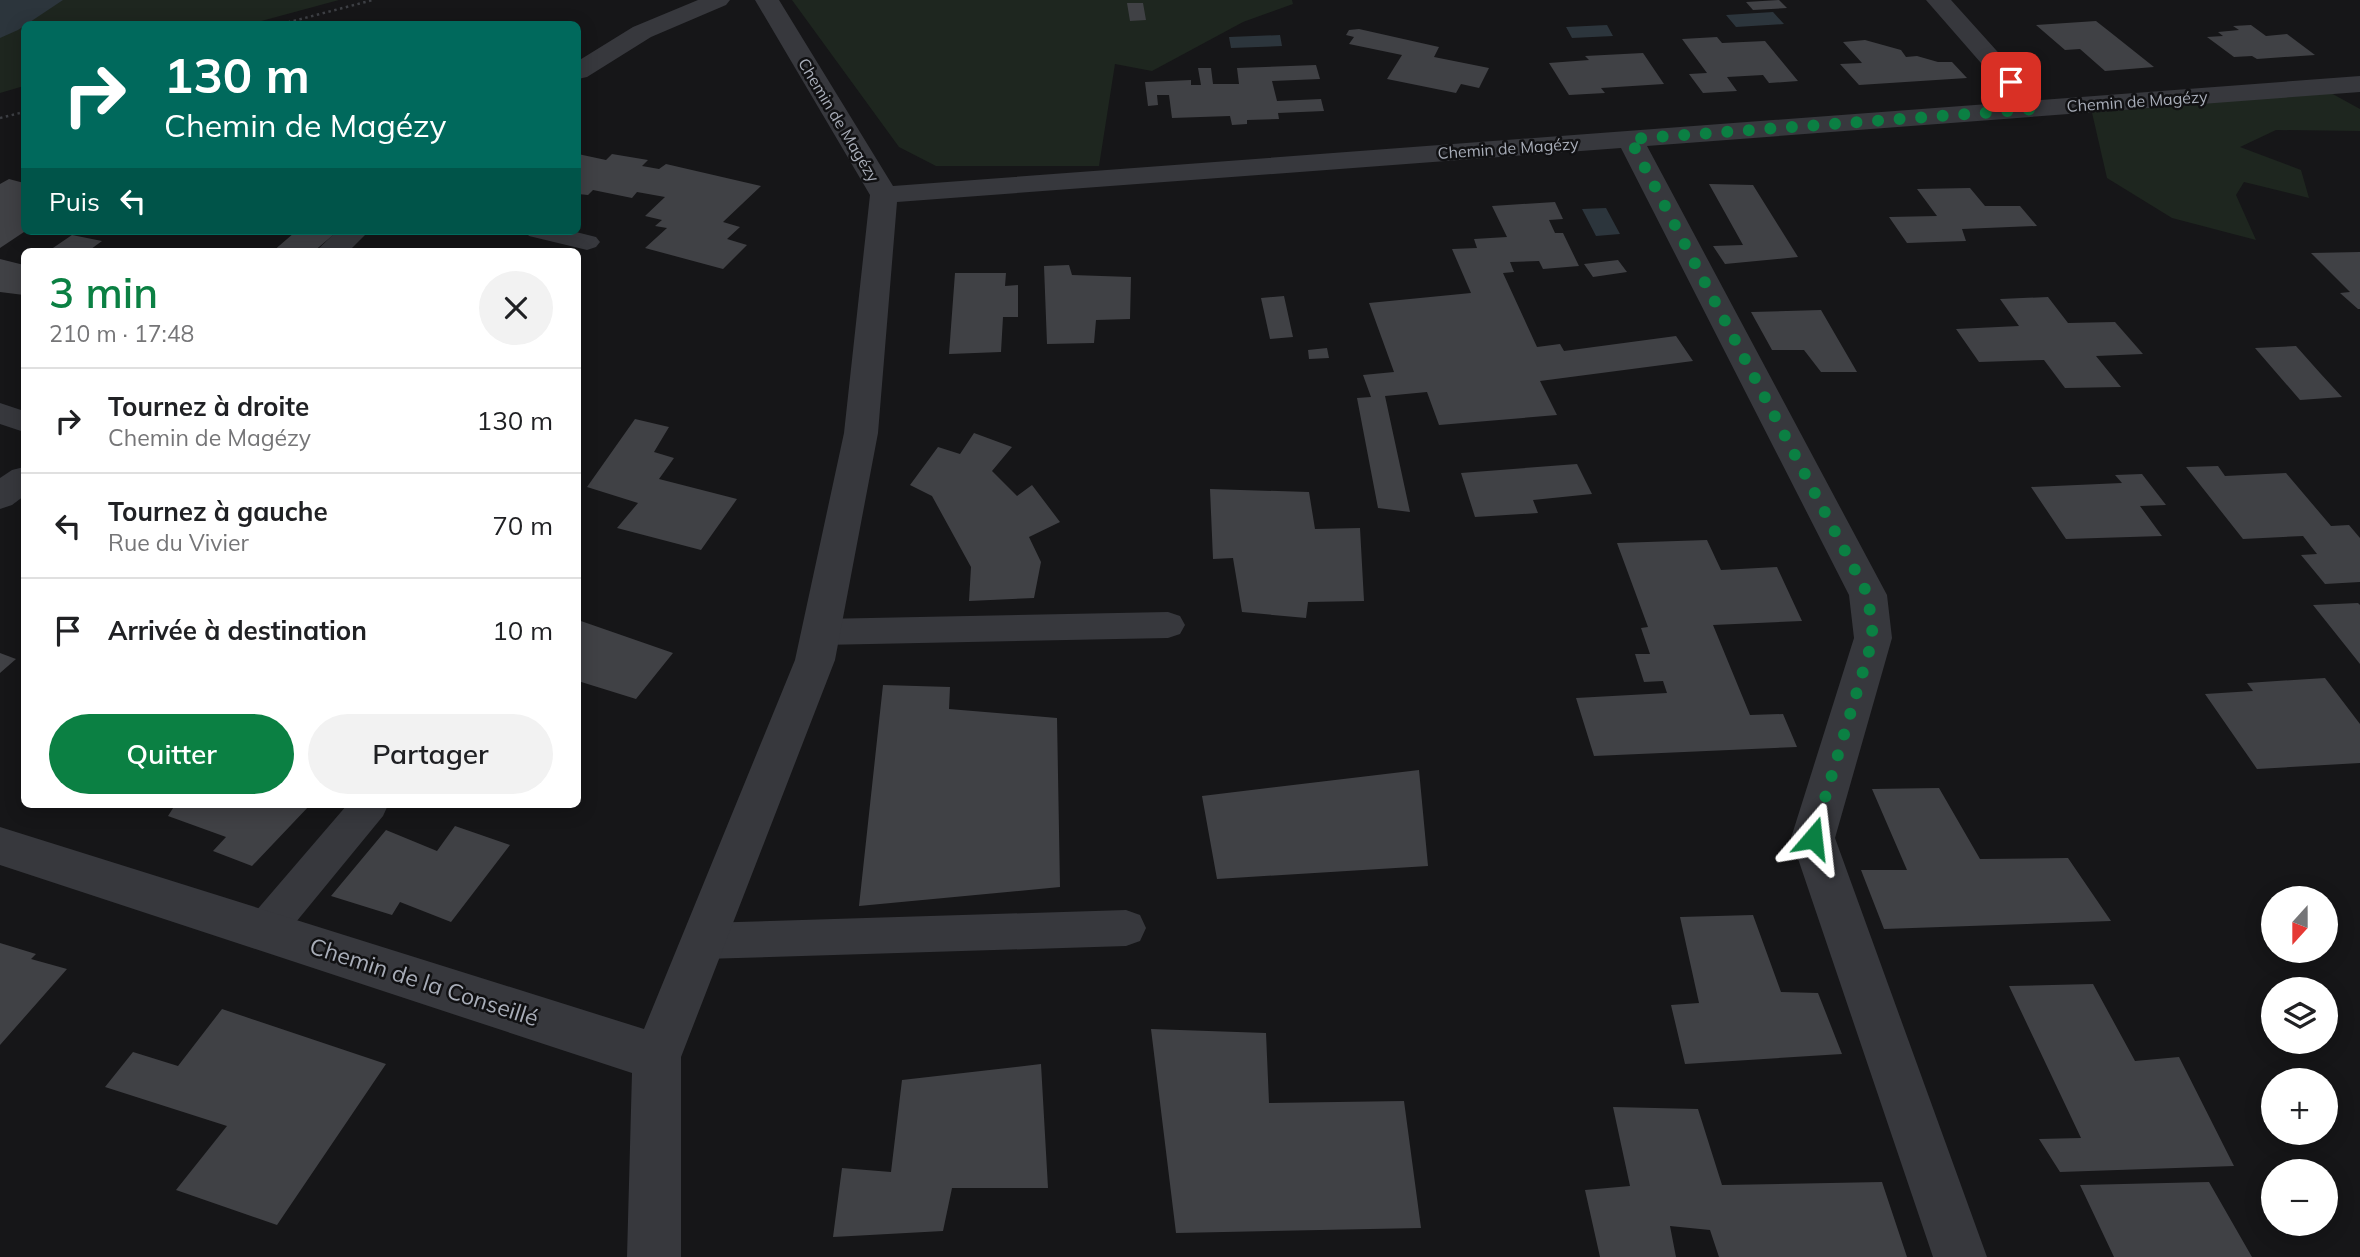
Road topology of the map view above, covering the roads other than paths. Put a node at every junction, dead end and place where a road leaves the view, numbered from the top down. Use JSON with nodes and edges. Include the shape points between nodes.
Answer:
{"nodes":[{"id":1,"x":718,"y":0,"type":"edge"},
{"id":2,"x":767,"y":0,"type":"edge"},
{"id":3,"x":1938,"y":0,"type":"edge"},
{"id":4,"x":581,"y":70,"type":"edge"},
{"id":5,"x":2360,"y":84,"type":"edge"},
{"id":6,"x":2035,"y":109,"type":"junction"},
{"id":7,"x":1630,"y":139,"type":"junction"},
{"id":8,"x":884,"y":195,"type":"junction"},
{"id":9,"x":350,"y":235,"type":"edge"},
{"id":10,"x":556,"y":235,"type":"edge"},
{"id":11,"x":587,"y":242,"type":"dead end"},
{"id":12,"x":335,"y":248,"type":"edge"},
{"id":13,"x":0,"y":413,"type":"edge"},
{"id":14,"x":21,"y":421,"type":"edge"},
{"id":15,"x":21,"y":481,"type":"edge"},
{"id":16,"x":0,"y":496,"type":"edge"},
{"id":17,"x":1168,"y":625,"type":"dead end"},
{"id":18,"x":821,"y":632,"type":"junction"},
{"id":19,"x":367,"y":808,"type":"edge"},
{"id":20,"x":0,"y":846,"type":"edge"},
{"id":21,"x":1126,"y":928,"type":"dead end"},
{"id":22,"x":264,"y":931,"type":"junction"},
{"id":23,"x":703,"y":941,"type":"junction"},
{"id":24,"x":657,"y":1057,"type":"junction"},
{"id":25,"x":654,"y":1257,"type":"edge"},
{"id":26,"x":1960,"y":1257,"type":"edge"}],
"edges":[{"from":1,"to":4,"type":"street","via":[[642,32]]},
{"from":2,"to":8,"type":"street","name":"Chemin de Magézy"},
{"from":3,"to":6,"type":"street"},
{"from":5,"to":6,"type":"street","name":"Chemin de Magézy"},
{"from":6,"to":7,"type":"street","name":"Chemin de Magézy"},
{"from":7,"to":8,"type":"street","name":"Chemin de Magézy"},
{"from":7,"to":26,"type":"street","via":[[1868,595],[1873,638],[1813,838]]},
{"from":8,"to":18,"type":"street","via":[[861,433]]},
{"from":9,"to":12,"type":"street"},
{"from":10,"to":11,"type":"lane"},
{"from":13,"to":14,"type":"lane"},
{"from":15,"to":16,"type":"street"},
{"from":17,"to":18,"type":"lane"},
{"from":18,"to":23,"type":"street","via":[[815,660]]},
{"from":19,"to":22,"type":"lane"},
{"from":20,"to":22,"type":"street","name":"Chemin de la Conseillé"},
{"from":21,"to":23,"type":"lane"},
{"from":22,"to":24,"type":"street","name":"Chemin de la Conseillé"},
{"from":23,"to":24,"type":"street"},
{"from":24,"to":25,"type":"street"}]}
